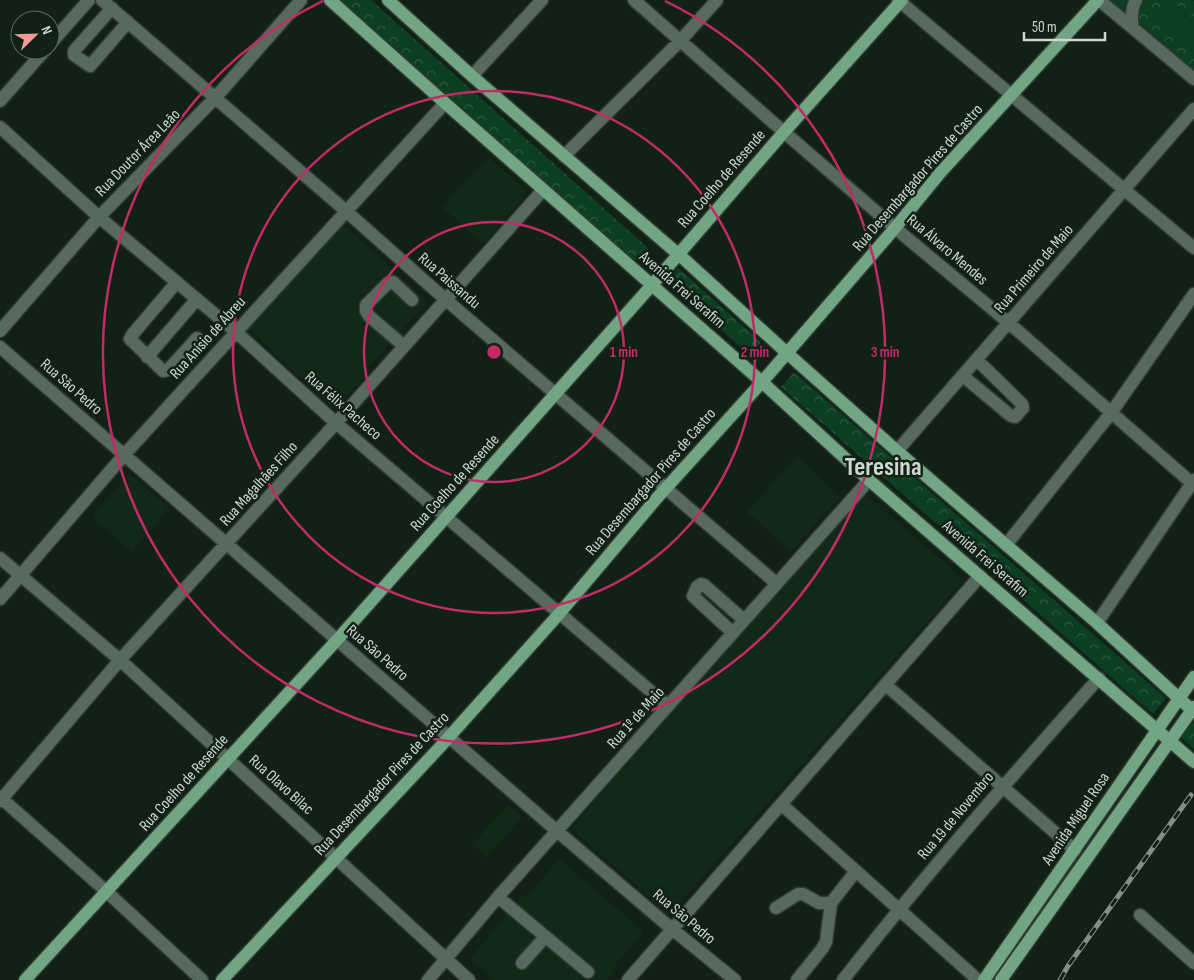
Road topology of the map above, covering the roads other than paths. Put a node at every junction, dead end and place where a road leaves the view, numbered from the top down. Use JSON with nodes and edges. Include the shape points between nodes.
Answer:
{"nodes":[{"id":1,"x":88,"y":0,"type":"edge"},
{"id":2,"x":301,"y":0,"type":"edge"},
{"id":3,"x":330,"y":0,"type":"edge"},
{"id":4,"x":388,"y":0,"type":"edge"},
{"id":5,"x":542,"y":0,"type":"edge"},
{"id":6,"x":634,"y":0,"type":"edge"},
{"id":7,"x":717,"y":0,"type":"edge"},
{"id":8,"x":1099,"y":0,"type":"edge"},
{"id":9,"x":1136,"y":0,"type":"edge"},
{"id":10,"x":900,"y":1,"type":"edge"},
{"id":11,"x":107,"y":4,"type":"edge"},
{"id":12,"x":128,"y":22,"type":"junction"},
{"id":13,"x":1133,"y":28,"type":"junction"},
{"id":14,"x":60,"y":32,"type":"edge"},
{"id":15,"x":680,"y":41,"type":"junction"},
{"id":16,"x":36,"y":60,"type":"edge"},
{"id":17,"x":472,"y":76,"type":"junction"},
{"id":18,"x":1194,"y":79,"type":"edge"},
{"id":19,"x":1012,"y":96,"type":"junction"},
{"id":20,"x":215,"y":98,"type":"junction"},
{"id":21,"x":0,"y":101,"type":"edge"},
{"id":22,"x":445,"y":103,"type":"junction"},
{"id":23,"x":1194,"y":109,"type":"edge"},
{"id":24,"x":0,"y":126,"type":"edge"},
{"id":25,"x":784,"y":132,"type":"junction"},
{"id":26,"x":564,"y":156,"type":"junction"},
{"id":27,"x":1124,"y":189,"type":"junction"},
{"id":28,"x":543,"y":190,"type":"junction"},
{"id":29,"x":346,"y":210,"type":"junction"},
{"id":30,"x":99,"y":216,"type":"junction"},
{"id":31,"x":896,"y":228,"type":"junction"},
{"id":32,"x":1194,"y":248,"type":"edge"},
{"id":33,"x":678,"y":254,"type":"junction"},
{"id":34,"x":177,"y":282,"type":"junction"},
{"id":35,"x":652,"y":285,"type":"junction"},
{"id":36,"x":1194,"y":294,"type":"edge"},
{"id":37,"x":197,"y":299,"type":"junction"},
{"id":38,"x":445,"y":299,"type":"junction"},
{"id":39,"x":412,"y":300,"type":"dead end"},
{"id":40,"x":1009,"y":323,"type":"junction"},
{"id":41,"x":0,"y":330,"type":"edge"},
{"id":42,"x":236,"y":332,"type":"junction"},
{"id":43,"x":197,"y":338,"type":"dead end"},
{"id":44,"x":404,"y":346,"type":"junction"},
{"id":45,"x":0,"y":347,"type":"edge"},
{"id":46,"x":787,"y":353,"type":"junction"},
{"id":47,"x":147,"y":357,"type":"junction"},
{"id":48,"x":977,"y":360,"type":"junction"},
{"id":49,"x":963,"y":376,"type":"junction"},
{"id":50,"x":762,"y":382,"type":"junction"},
{"id":51,"x":555,"y":394,"type":"junction"},
{"id":52,"x":1111,"y":413,"type":"junction"},
{"id":53,"x":336,"y":423,"type":"junction"},
{"id":54,"x":897,"y":451,"type":"junction"},
{"id":55,"x":124,"y":455,"type":"junction"},
{"id":56,"x":869,"y":480,"type":"junction"},
{"id":57,"x":1193,"y":483,"type":"edge"},
{"id":58,"x":666,"y":488,"type":"junction"},
{"id":59,"x":447,"y":516,"type":"junction"},
{"id":60,"x":226,"y":545,"type":"junction"},
{"id":61,"x":1006,"y":545,"type":"junction"},
{"id":62,"x":0,"y":558,"type":"edge"},
{"id":63,"x":20,"y":575,"type":"junction"},
{"id":64,"x":980,"y":576,"type":"junction"},
{"id":65,"x":776,"y":583,"type":"junction"},
{"id":66,"x":0,"y":599,"type":"edge"},
{"id":67,"x":559,"y":614,"type":"junction"},
{"id":68,"x":744,"y":620,"type":"junction"},
{"id":69,"x":1097,"y":623,"type":"junction"},
{"id":70,"x":733,"y":633,"type":"junction"},
{"id":71,"x":337,"y":640,"type":"junction"},
{"id":72,"x":120,"y":660,"type":"junction"},
{"id":73,"x":1194,"y":677,"type":"edge"},
{"id":74,"x":1099,"y":678,"type":"junction"},
{"id":75,"x":886,"y":685,"type":"junction"},
{"id":76,"x":1178,"y":698,"type":"junction"},
{"id":77,"x":668,"y":706,"type":"junction"},
{"id":78,"x":1193,"y":710,"type":"edge"},
{"id":79,"x":1157,"y":730,"type":"junction"},
{"id":80,"x":448,"y":736,"type":"junction"},
{"id":81,"x":1171,"y":741,"type":"junction"},
{"id":82,"x":228,"y":759,"type":"junction"},
{"id":83,"x":1194,"y":762,"type":"edge"},
{"id":84,"x":1002,"y":787,"type":"junction"},
{"id":85,"x":1,"y":799,"type":"edge"},
{"id":86,"x":781,"y":804,"type":"junction"},
{"id":87,"x":557,"y":831,"type":"junction"},
{"id":88,"x":1075,"y":850,"type":"junction"},
{"id":89,"x":337,"y":857,"type":"junction"},
{"id":90,"x":856,"y":871,"type":"junction"},
{"id":91,"x":107,"y":892,"type":"junction"},
{"id":92,"x":498,"y":897,"type":"junction"},
{"id":93,"x":830,"y":903,"type":"junction"},
{"id":94,"x":776,"y":908,"type":"dead end"},
{"id":95,"x":899,"y":909,"type":"junction"},
{"id":96,"x":1140,"y":915,"type":"dead end"},
{"id":97,"x":672,"y":929,"type":"junction"},
{"id":98,"x":545,"y":937,"type":"junction"},
{"id":99,"x":447,"y":960,"type":"junction"},
{"id":100,"x":522,"y":963,"type":"dead end"},
{"id":101,"x":1194,"y":963,"type":"edge"},
{"id":102,"x":588,"y":972,"type":"dead end"},
{"id":103,"x":25,"y":980,"type":"edge"},
{"id":104,"x":202,"y":980,"type":"edge"},
{"id":105,"x":222,"y":980,"type":"edge"},
{"id":106,"x":428,"y":980,"type":"edge"},
{"id":107,"x":469,"y":980,"type":"edge"},
{"id":108,"x":628,"y":980,"type":"edge"},
{"id":109,"x":735,"y":980,"type":"edge"},
{"id":110,"x":797,"y":980,"type":"edge"},
{"id":111,"x":843,"y":980,"type":"edge"},
{"id":112,"x":978,"y":980,"type":"edge"},
{"id":113,"x":984,"y":980,"type":"edge"},
{"id":114,"x":1001,"y":980,"type":"edge"}],
"edges":[{"from":1,"to":14,"type":"street"},
{"from":2,"to":20,"type":"street","name":"Rua Doutor Área Leão"},
{"from":3,"to":22,"type":"main road","name":"Avenida Frei Serafim"},
{"from":4,"to":17,"type":"main road","name":"Avenida Frei Serafim"},
{"from":5,"to":17,"type":"street"},
{"from":6,"to":15,"type":"street","name":"Rua Álvaro Mendes"},
{"from":7,"to":15,"type":"street"},
{"from":8,"to":13,"type":"street"},
{"from":8,"to":19,"type":"main road","name":"Rua Desembargador Pires de Castro"},
{"from":9,"to":13,"type":"street","via":[[1132,12]]},
{"from":10,"to":19,"type":"street"},
{"from":10,"to":25,"type":"main road","name":"Rua Coelho de Resende"},
{"from":11,"to":12,"type":"street","name":"Rua Paissandu"},
{"from":11,"to":12,"type":"street","via":[[74,50],[74,55],[90,66]]},
{"from":12,"to":20,"type":"street","name":"Rua Paissandu"},
{"from":13,"to":18,"type":"street"},
{"from":15,"to":25,"type":"street","name":"Rua Álvaro Mendes"},
{"from":15,"to":26,"type":"street"},
{"from":16,"to":21,"type":"street"},
{"from":17,"to":26,"type":"main road","name":"Avenida Frei Serafim"},
{"from":19,"to":27,"type":"street"},
{"from":19,"to":31,"type":"main road","name":"Rua Desembargador Pires de Castro","via":[[940,173]]},
{"from":20,"to":29,"type":"street","name":"Rua Paissandu"},
{"from":20,"to":30,"type":"street","name":"Rua Doutor Área Leão"},
{"from":22,"to":28,"type":"main road","name":"Avenida Frei Serafim"},
{"from":22,"to":29,"type":"street","name":"Rua Anísio de Abreu"},
{"from":23,"to":27,"type":"street","name":"Rua Primeiro de Maio"},
{"from":24,"to":30,"type":"street","name":"Rua Félix Pacheco"},
{"from":25,"to":31,"type":"street","name":"Rua Álvaro Mendes"},
{"from":25,"to":33,"type":"main road","name":"Rua Coelho de Resende"},
{"from":26,"to":33,"type":"main road","name":"Avenida Frei Serafim"},
{"from":27,"to":32,"type":"street"},
{"from":27,"to":40,"type":"street","name":"Rua Primeiro de Maio"},
{"from":28,"to":35,"type":"main road","name":"Avenida Frei Serafim"},
{"from":28,"to":38,"type":"street","name":"Rua Magalhães Filho"},
{"from":29,"to":38,"type":"street","name":"Rua Paissandu"},
{"from":29,"to":42,"type":"street","name":"Rua Anísio de Abreu"},
{"from":30,"to":34,"type":"street","name":"Rua Félix Pacheco"},
{"from":30,"to":41,"type":"street","name":"Rua Doutor Área Leão"},
{"from":31,"to":40,"type":"street","name":"Rua Álvaro Mendes"},
{"from":31,"to":46,"type":"main road","name":"Rua Desembargador Pires de Castro"},
{"from":33,"to":35,"type":"main road","name":"Rua Coelho de Resende"},
{"from":33,"to":46,"type":"main road","name":"Avenida Frei Serafim"},
{"from":34,"to":37,"type":"street","name":"Rua Félix Pacheco"},
{"from":34,"to":47,"type":"street","via":[[132,335],[130,340]]},
{"from":35,"to":50,"type":"main road","name":"Avenida Frei Serafim"},
{"from":35,"to":51,"type":"main road","name":"Rua Coelho de Resende"},
{"from":36,"to":52,"type":"street"},
{"from":37,"to":42,"type":"street","name":"Rua Félix Pacheco"},
{"from":37,"to":47,"type":"street"},
{"from":38,"to":44,"type":"street","name":"Rua Magalhães Filho"},
{"from":38,"to":51,"type":"street","name":"Rua Paissandu"},
{"from":39,"to":44,"type":"street","via":[[393,282],[388,283],[366,306],[369,316]]},
{"from":40,"to":48,"type":"street","name":"Rua Primeiro de Maio"},
{"from":40,"to":52,"type":"street","name":"Rua Álvaro Mendes"},
{"from":42,"to":53,"type":"street","name":"Rua Félix Pacheco"},
{"from":42,"to":55,"type":"street","name":"Rua Anísio de Abreu"},
{"from":43,"to":47,"type":"street","via":[[168,370],[163,371]]},
{"from":44,"to":53,"type":"street","name":"Rua Magalhães Filho"},
{"from":45,"to":55,"type":"street","name":"Rua São Pedro"},
{"from":46,"to":50,"type":"main road","name":"Rua Desembargador Pires de Castro"},
{"from":46,"to":54,"type":"main road","name":"Avenida Frei Serafim"},
{"from":48,"to":49,"type":"street","name":"Rua Primeiro de Maio"},
{"from":48,"to":49,"type":"street","via":[[1022,404],[1018,415],[1011,416]]},
{"from":49,"to":54,"type":"street","name":"Rua Primeiro de Maio"},
{"from":50,"to":56,"type":"main road","name":"Avenida Frei Serafim"},
{"from":50,"to":58,"type":"main road","name":"Rua Desembargador Pires de Castro"},
{"from":51,"to":58,"type":"street","name":"Rua Paissandu"},
{"from":51,"to":59,"type":"main road","name":"Rua Coelho de Resende"},
{"from":52,"to":57,"type":"street","name":"Rua Álvaro Mendes"},
{"from":52,"to":61,"type":"street"},
{"from":53,"to":59,"type":"street","name":"Rua Félix Pacheco"},
{"from":53,"to":60,"type":"street","name":"Rua Magalhães Filho"},
{"from":54,"to":61,"type":"main road","name":"Avenida Frei Serafim"},
{"from":55,"to":60,"type":"street","name":"Rua São Pedro"},
{"from":55,"to":63,"type":"street","name":"Rua Anísio de Abreu"},
{"from":56,"to":64,"type":"main road","name":"Avenida Frei Serafim"},
{"from":56,"to":65,"type":"street","name":"Rua 1º de Maio"},
{"from":57,"to":69,"type":"street"},
{"from":58,"to":65,"type":"street","name":"Rua Paissandu"},
{"from":58,"to":67,"type":"main road","name":"Rua Desembargador Pires de Castro"},
{"from":59,"to":67,"type":"street","name":"Rua Félix Pacheco"},
{"from":59,"to":71,"type":"main road","name":"Rua Coelho de Resende"},
{"from":60,"to":71,"type":"street","name":"Rua São Pedro"},
{"from":60,"to":72,"type":"street","name":"Rua Magalhães Filho"},
{"from":61,"to":69,"type":"main road","name":"Avenida Frei Serafim"},
{"from":62,"to":63,"type":"street","name":"Rua Olavo Bilac"},
{"from":63,"to":66,"type":"street","name":"Rua Anísio de Abreu"},
{"from":63,"to":72,"type":"street","name":"Rua Olavo Bilac"},
{"from":64,"to":74,"type":"main road","name":"Avenida Frei Serafim"},
{"from":64,"to":75,"type":"street"},
{"from":65,"to":68,"type":"street","name":"Rua 1º de Maio"},
{"from":67,"to":77,"type":"street","name":"Rua Félix Pacheco"},
{"from":67,"to":80,"type":"main road","name":"Rua Desembargador Pires de Castro"},
{"from":68,"to":70,"type":"street","name":"Rua 1º de Maio"},
{"from":68,"to":70,"type":"street","via":[[704,585],[697,587],[693,596]]},
{"from":69,"to":76,"type":"main road","name":"Avenida Frei Serafim"},
{"from":70,"to":77,"type":"street","name":"Rua 1º de Maio"},
{"from":71,"to":80,"type":"street","name":"Rua São Pedro"},
{"from":71,"to":82,"type":"main road","name":"Rua Coelho de Resende"},
{"from":72,"to":82,"type":"street","name":"Rua Olavo Bilac"},
{"from":72,"to":85,"type":"street","name":"Rua Magalhães Filho"},
{"from":73,"to":76,"type":"main road","name":"Avenida Miguel Rosa"},
{"from":74,"to":79,"type":"main road","name":"Avenida Frei Serafim"},
{"from":74,"to":84,"type":"street","name":"Rua 19 de Novembro"},
{"from":75,"to":84,"type":"street"},
{"from":75,"to":86,"type":"street"},
{"from":76,"to":78,"type":"main road","name":"Avenida Frei Serafim"},
{"from":76,"to":79,"type":"main road","name":"Avenida Miguel Rosa"},
{"from":77,"to":87,"type":"street","name":"Rua 1º de Maio"},
{"from":78,"to":81,"type":"main road","name":"Avenida Miguel Rosa"},
{"from":79,"to":81,"type":"main road","name":"Avenida Frei Serafim"},
{"from":79,"to":88,"type":"main road","name":"Avenida Miguel Rosa"},
{"from":80,"to":87,"type":"street","name":"Rua São Pedro"},
{"from":80,"to":89,"type":"main road","name":"Rua Desembargador Pires de Castro"},
{"from":81,"to":83,"type":"main road","name":"Avenida Frei Serafim"},
{"from":81,"to":114,"type":"main road","name":"Avenida Miguel Rosa"},
{"from":82,"to":89,"type":"street","name":"Rua Olavo Bilac"},
{"from":82,"to":91,"type":"main road","name":"Rua Coelho de Resende"},
{"from":84,"to":88,"type":"street"},
{"from":84,"to":95,"type":"street","name":"Rua 19 de Novembro"},
{"from":85,"to":91,"type":"street"},
{"from":86,"to":90,"type":"street"},
{"from":86,"to":97,"type":"street"},
{"from":87,"to":92,"type":"street","name":"Rua 1º de Maio"},
{"from":87,"to":97,"type":"street","name":"Rua São Pedro"},
{"from":88,"to":113,"type":"main road","name":"Avenida Miguel Rosa"},
{"from":89,"to":99,"type":"street","name":"Rua Olavo Bilac"},
{"from":89,"to":105,"type":"main road","name":"Rua Desembargador Pires de Castro"},
{"from":90,"to":93,"type":"street"},
{"from":90,"to":95,"type":"street"},
{"from":91,"to":103,"type":"main road","name":"Rua Coelho de Resende"},
{"from":91,"to":104,"type":"street"},
{"from":92,"to":98,"type":"street"},
{"from":92,"to":99,"type":"street","name":"Rua 1º de Maio"},
{"from":93,"to":94,"type":"street","via":[[819,903],[798,894]]},
{"from":93,"to":110,"type":"street","via":[[826,942]]},
{"from":95,"to":111,"type":"street","name":"Rua 19 de Novembro"},
{"from":95,"to":112,"type":"street"},
{"from":96,"to":101,"type":"street"},
{"from":97,"to":108,"type":"street"},
{"from":97,"to":109,"type":"street","name":"Rua São Pedro"},
{"from":98,"to":100,"type":"street"},
{"from":98,"to":102,"type":"street"},
{"from":99,"to":106,"type":"street","name":"Rua 1º de Maio"},
{"from":99,"to":107,"type":"street","name":"Rua Olavo Bilac"}]}
